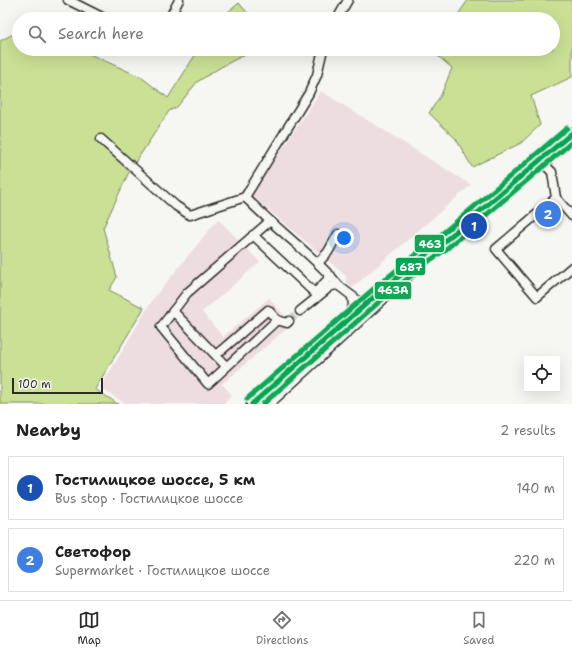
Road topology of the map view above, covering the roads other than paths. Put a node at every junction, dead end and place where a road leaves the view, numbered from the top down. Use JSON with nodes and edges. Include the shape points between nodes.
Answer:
{"nodes":[{"id":1,"x":68,"y":0,"type":"edge"},
{"id":2,"x":179,"y":0,"type":"edge"},
{"id":3,"x":348,"y":0,"type":"edge"},
{"id":4,"x":92,"y":12,"type":"edge"},
{"id":5,"x":173,"y":12,"type":"edge"},
{"id":6,"x":341,"y":12,"type":"edge"},
{"id":7,"x":321,"y":56,"type":"edge"},
{"id":8,"x":572,"y":133,"type":"edge"},
{"id":9,"x":101,"y":139,"type":"dead end"},
{"id":10,"x":540,"y":160,"type":"junction"},
{"id":11,"x":245,"y":196,"type":"junction"},
{"id":12,"x":556,"y":198,"type":"junction"},
{"id":13,"x":572,"y":216,"type":"edge"},
{"id":14,"x":270,"y":221,"type":"junction"},
{"id":15,"x":338,"y":234,"type":"dead end"},
{"id":16,"x":254,"y":235,"type":"junction"},
{"id":17,"x":440,"y":245,"type":"junction"},
{"id":18,"x":318,"y":263,"type":"junction"},
{"id":19,"x":572,"y":267,"type":"edge"},
{"id":20,"x":331,"y":276,"type":"junction"},
{"id":21,"x":339,"y":286,"type":"junction"},
{"id":22,"x":316,"y":295,"type":"junction"},
{"id":23,"x":352,"y":296,"type":"junction"},
{"id":24,"x":374,"y":297,"type":"junction"},
{"id":25,"x":368,"y":308,"type":"junction"},
{"id":26,"x":299,"y":310,"type":"tunnel mouth"},
{"id":27,"x":173,"y":311,"type":"junction"},
{"id":28,"x":344,"y":324,"type":"junction"},
{"id":29,"x":216,"y":355,"type":"junction"},
{"id":30,"x":226,"y":366,"type":"junction"},
{"id":31,"x":252,"y":404,"type":"edge"},
{"id":32,"x":268,"y":404,"type":"edge"}],
"edges":[{"from":1,"to":4,"type":"lane"},
{"from":2,"to":5,"type":"lane"},
{"from":3,"to":6,"type":"lane"},
{"from":7,"to":11,"type":"lane","via":[[317,75],[309,92]]},
{"from":8,"to":10,"type":"main road"},
{"from":9,"to":11,"type":"lane","via":[[176,206],[190,214]]},
{"from":10,"to":12,"type":"lane","via":[[552,172]]},
{"from":10,"to":17,"type":"main road"},
{"from":11,"to":14,"type":"lane"},
{"from":12,"to":13,"type":"lane"},
{"from":12,"to":19,"type":"lane","via":[[496,249],[537,297]]},
{"from":14,"to":16,"type":"lane"},
{"from":14,"to":18,"type":"lane"},
{"from":15,"to":18,"type":"lane"},
{"from":16,"to":22,"type":"lane"},
{"from":16,"to":27,"type":"lane","via":[[187,293]]},
{"from":17,"to":24,"type":"main road"},
{"from":17,"to":25,"type":"main road"},
{"from":18,"to":20,"type":"lane"},
{"from":20,"to":21,"type":"lane"},
{"from":20,"to":22,"type":"lane"},
{"from":20,"to":24,"type":"lane","via":[[355,295],[363,298]]},
{"from":21,"to":22,"type":"lane","via":[[335,285]]},
{"from":21,"to":23,"type":"lane"},
{"from":22,"to":26,"type":"lane"},
{"from":23,"to":25,"type":"lane"},
{"from":23,"to":28,"type":"lane","via":[[353,306]]},
{"from":24,"to":25,"type":"main road"},
{"from":25,"to":28,"type":"main road"},
{"from":25,"to":32,"type":"main road"},
{"from":27,"to":29,"type":"lane"},
{"from":27,"to":30,"type":"lane","via":[[161,327],[208,384]]},
{"from":28,"to":31,"type":"main road"},
{"from":29,"to":30,"type":"lane"},
{"from":29,"to":30,"type":"lane","via":[[268,310],[284,320]]}]}
